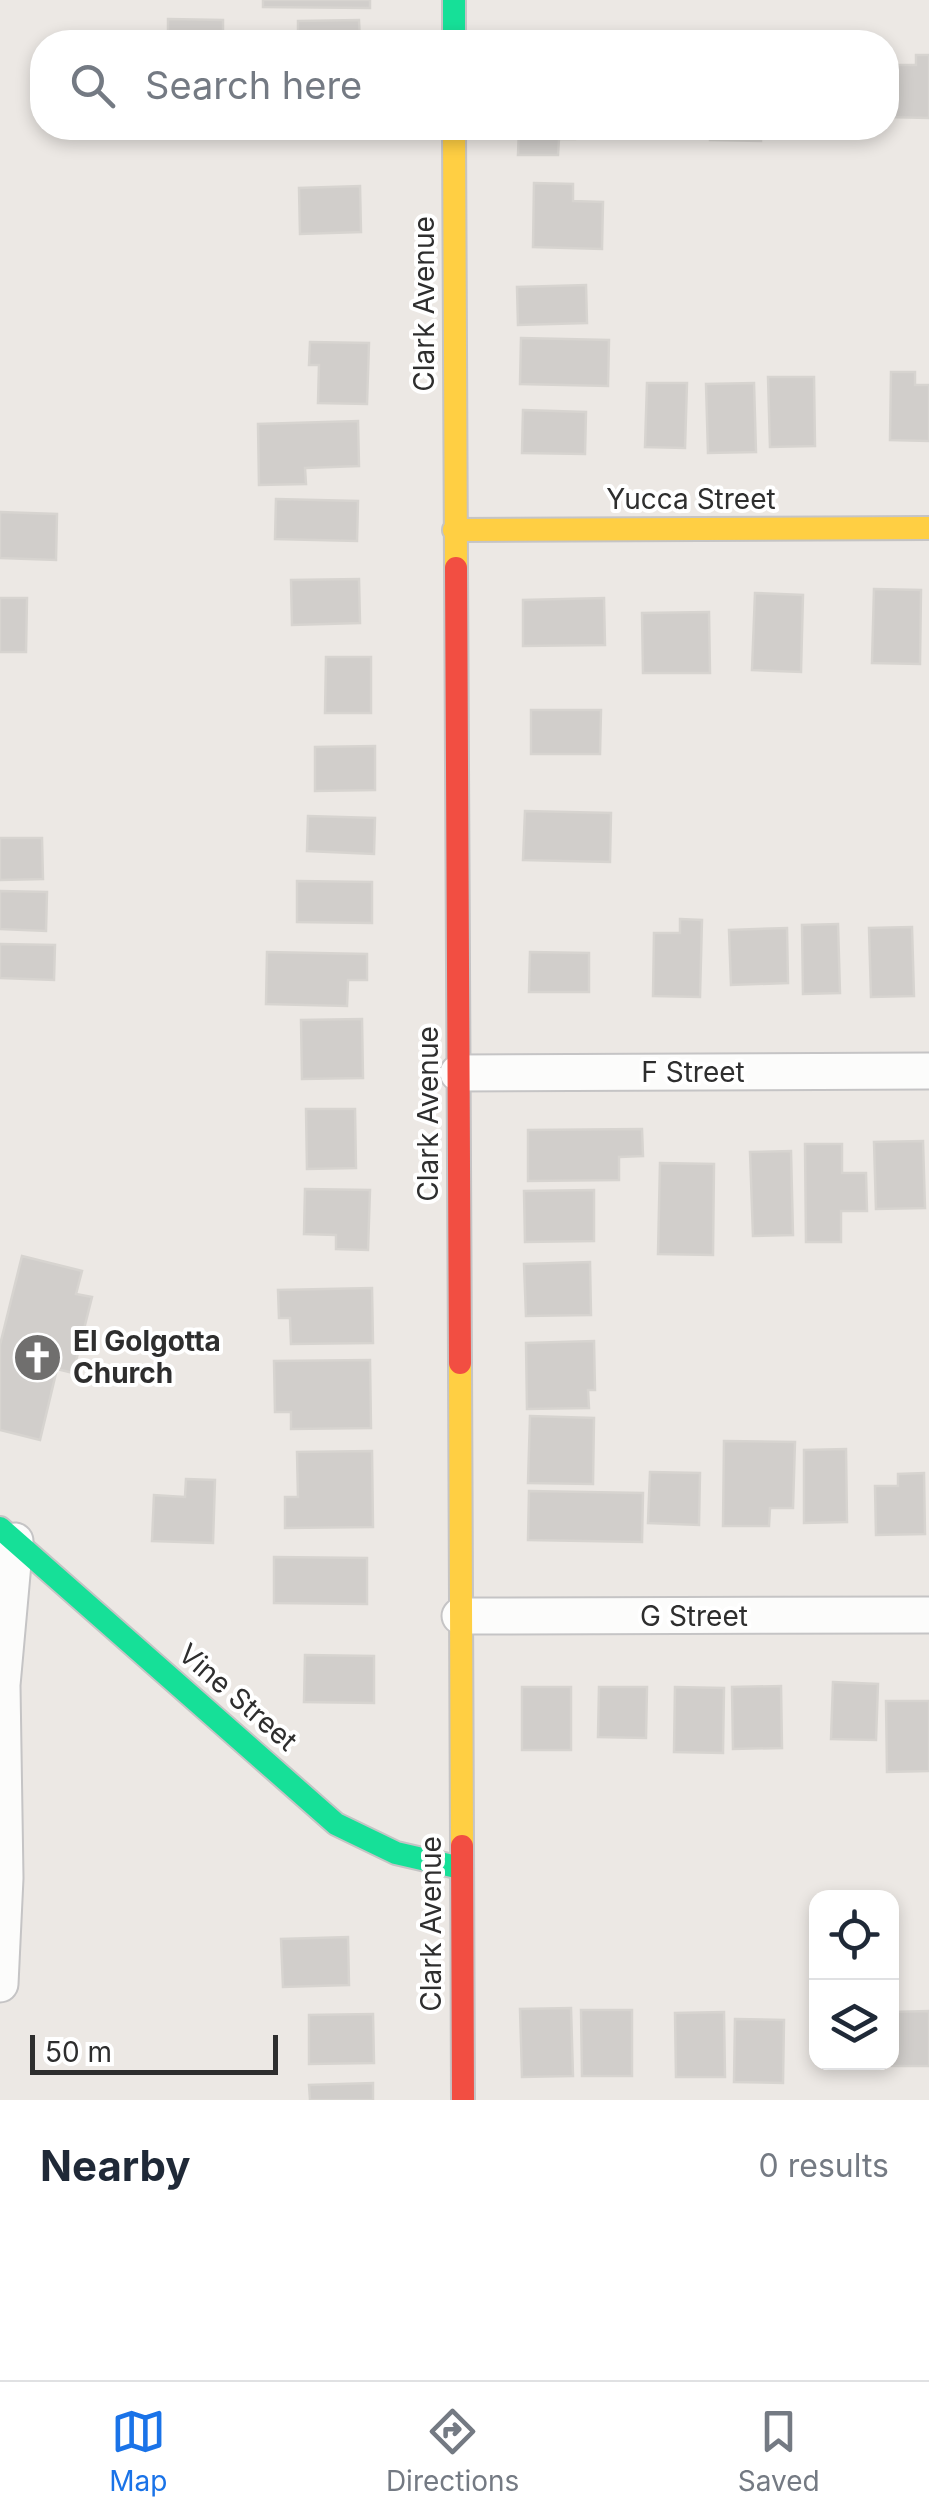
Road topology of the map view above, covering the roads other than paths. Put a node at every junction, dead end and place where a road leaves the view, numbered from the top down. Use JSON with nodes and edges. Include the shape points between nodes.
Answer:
{"nodes":[{"id":1,"x":454,"y":0,"type":"edge"},
{"id":2,"x":454,"y":30,"type":"edge"},
{"id":3,"x":454,"y":140,"type":"edge"},
{"id":4,"x":929,"y":528,"type":"edge"},
{"id":5,"x":454,"y":530,"type":"junction"},
{"id":6,"x":929,"y":1071,"type":"edge"},
{"id":7,"x":458,"y":1073,"type":"junction"},
{"id":8,"x":8,"y":1534,"type":"edge"},
{"id":9,"x":460,"y":1616,"type":"junction"},
{"id":10,"x":929,"y":1616,"type":"edge"},
{"id":11,"x":460,"y":1868,"type":"junction"},
{"id":12,"x":0,"y":1984,"type":"edge"},
{"id":13,"x":463,"y":2100,"type":"edge"}],
"edges":[{"from":1,"to":2,"type":"street"},
{"from":3,"to":5,"type":"street","name":"Clark Avenue"},
{"from":4,"to":5,"type":"street","name":"Yucca Street"},
{"from":5,"to":7,"type":"street","name":"Clark Avenue"},
{"from":6,"to":7,"type":"street","name":"F Street"},
{"from":7,"to":9,"type":"street","name":"Clark Avenue"},
{"from":8,"to":11,"type":"street","name":"Vine Street","via":[[336,1824],[412,1861]]},
{"from":8,"to":12,"type":"street"},
{"from":9,"to":10,"type":"street","name":"G Street"},
{"from":9,"to":11,"type":"street","name":"Clark Avenue"},
{"from":11,"to":13,"type":"street","name":"Clark Avenue"}]}
